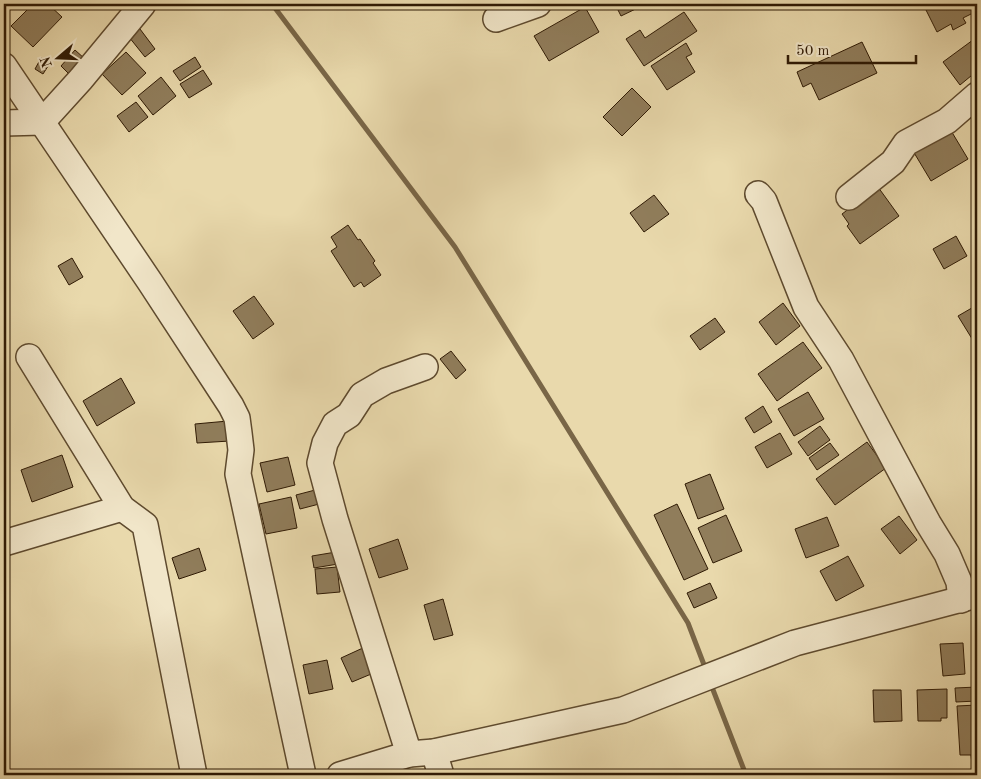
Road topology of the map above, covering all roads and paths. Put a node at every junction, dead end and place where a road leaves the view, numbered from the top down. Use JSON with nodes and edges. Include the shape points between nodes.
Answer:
{"nodes":[{"id":1,"x":143,"y":4,"type":"edge"},
{"id":2,"x":538,"y":4,"type":"edge"},
{"id":3,"x":496,"y":19,"type":"dead end"},
{"id":4,"x":4,"y":66,"type":"edge"},
{"id":5,"x":977,"y":95,"type":"edge"},
{"id":6,"x":42,"y":122,"type":"junction"},
{"id":7,"x":4,"y":123,"type":"edge"},
{"id":8,"x":758,"y":194,"type":"dead end"},
{"id":9,"x":849,"y":198,"type":"dead end"},
{"id":10,"x":29,"y":357,"type":"dead end"},
{"id":11,"x":425,"y":367,"type":"dead end"},
{"id":12,"x":122,"y":508,"type":"junction"},
{"id":13,"x":4,"y":543,"type":"edge"},
{"id":14,"x":969,"y":597,"type":"edge"},
{"id":15,"x":409,"y":754,"type":"junction"},
{"id":16,"x":438,"y":764,"type":"edge"},
{"id":17,"x":194,"y":775,"type":"edge"},
{"id":18,"x":303,"y":775,"type":"edge"},
{"id":19,"x":340,"y":775,"type":"edge"}],
"edges":[{"from":1,"to":6,"type":"street"},
{"from":2,"to":3,"type":"street"},
{"from":4,"to":6,"type":"street"},
{"from":5,"to":9,"type":"street","via":[[947,121],[906,143],[893,162]]},
{"from":6,"to":7,"type":"street"},
{"from":6,"to":18,"type":"street","via":[[150,282],[236,418],[241,450],[238,474]]},
{"from":8,"to":14,"type":"street","via":[[764,201],[806,306],[841,360]]},
{"from":10,"to":12,"type":"street"},
{"from":11,"to":15,"type":"street","via":[[362,395],[349,415],[335,424],[325,443],[320,463]]},
{"from":12,"to":13,"type":"street"},
{"from":12,"to":17,"type":"street","via":[[146,525]]},
{"from":14,"to":16,"type":"street","via":[[795,643],[623,710]]},
{"from":15,"to":16,"type":"street"},
{"from":15,"to":19,"type":"street"}]}
